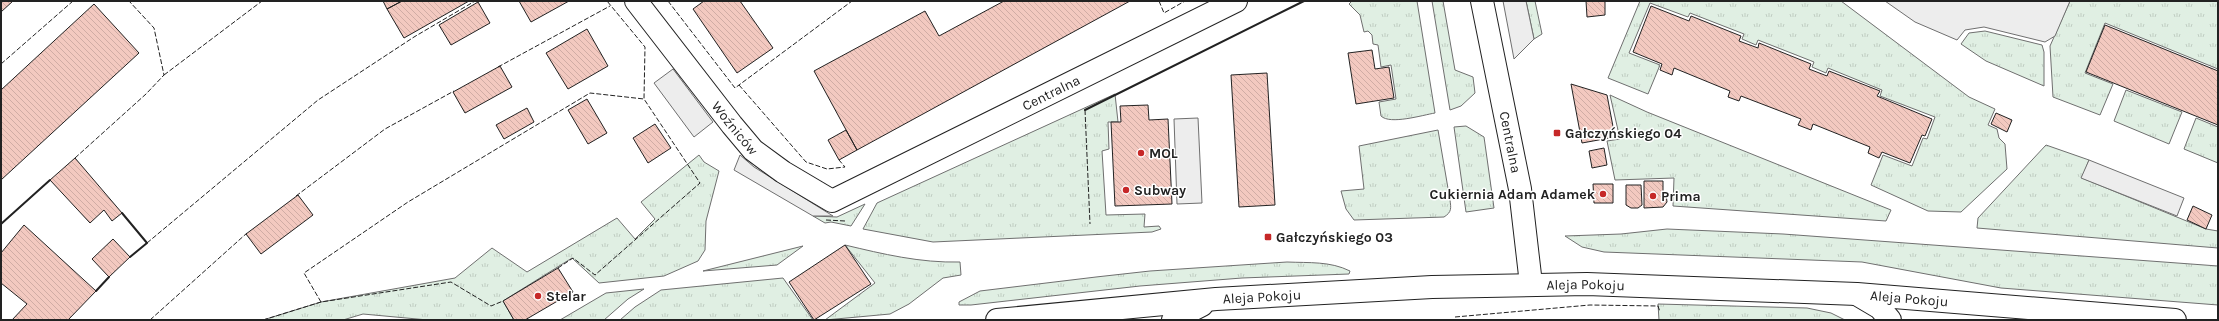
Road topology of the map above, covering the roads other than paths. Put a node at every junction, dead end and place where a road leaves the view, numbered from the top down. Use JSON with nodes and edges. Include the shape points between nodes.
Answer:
{"nodes":[{"id":1,"x":636,"y":1,"type":"edge"},
{"id":2,"x":1236,"y":1,"type":"edge"},
{"id":3,"x":1482,"y":1,"type":"edge"},
{"id":4,"x":867,"y":184,"type":"joint"},
{"id":5,"x":1531,"y":284,"type":"junction"},
{"id":6,"x":1856,"y":294,"type":"junction"},
{"id":7,"x":1216,"y":299,"type":"junction"},
{"id":8,"x":997,"y":320,"type":"edge"},
{"id":9,"x":1173,"y":320,"type":"edge"},
{"id":10,"x":1890,"y":320,"type":"edge"},
{"id":11,"x":2175,"y":320,"type":"edge"}],
"edges":[{"from":1,"to":4,"type":"main road","name":"Woźniców","via":[[736,130],[768,161],[832,201]]},
{"from":2,"to":4,"type":"main road","name":"Centralna"},
{"from":3,"to":5,"type":"main road","name":"Centralna","via":[[1520,189]]},
{"from":5,"to":6,"type":"main road","name":"Aleja Pokoju"},
{"from":5,"to":7,"type":"main road","name":"Aleja Pokoju"},
{"from":6,"to":10,"type":"main road","via":[[1880,308]]},
{"from":6,"to":11,"type":"main road","name":"Aleja Pokoju"},
{"from":7,"to":8,"type":"main road","name":"Aleja Pokoju"},
{"from":7,"to":9,"type":"main road"}]}
